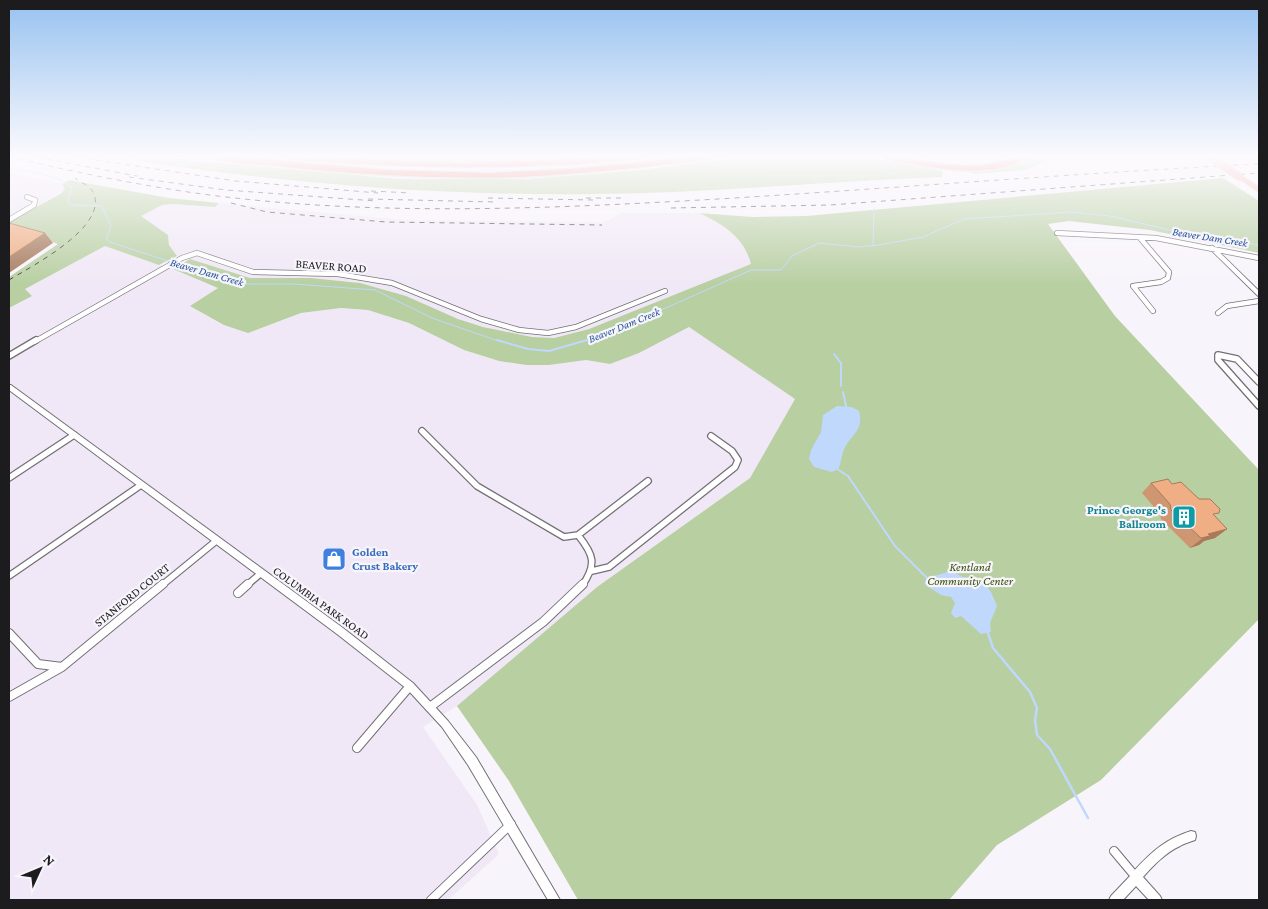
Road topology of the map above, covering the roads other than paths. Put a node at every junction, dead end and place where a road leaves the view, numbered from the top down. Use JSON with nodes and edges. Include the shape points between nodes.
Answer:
{"nodes":[{"id":1,"x":34,"y":199,"type":"edge"},
{"id":2,"x":9,"y":220,"type":"edge"},
{"id":3,"x":1057,"y":233,"type":"dead end"},
{"id":4,"x":1140,"y":238,"type":"junction"},
{"id":5,"x":1212,"y":248,"type":"junction"},
{"id":6,"x":1259,"y":258,"type":"edge"},
{"id":7,"x":665,"y":291,"type":"dead end"},
{"id":8,"x":1259,"y":294,"type":"edge"},
{"id":9,"x":1259,"y":301,"type":"edge"},
{"id":10,"x":1153,"y":311,"type":"dead end"},
{"id":11,"x":1218,"y":313,"type":"dead end"},
{"id":12,"x":9,"y":356,"type":"edge"},
{"id":13,"x":1259,"y":382,"type":"edge"},
{"id":14,"x":9,"y":387,"type":"edge"},
{"id":15,"x":1259,"y":406,"type":"edge"},
{"id":16,"x":422,"y":432,"type":"dead end"},
{"id":17,"x":74,"y":435,"type":"junction"},
{"id":18,"x":711,"y":436,"type":"dead end"},
{"id":19,"x":9,"y":478,"type":"edge"},
{"id":20,"x":648,"y":481,"type":"dead end"},
{"id":21,"x":141,"y":485,"type":"junction"},
{"id":22,"x":578,"y":535,"type":"junction"},
{"id":23,"x":216,"y":541,"type":"junction"},
{"id":24,"x":592,"y":571,"type":"junction"},
{"id":25,"x":260,"y":574,"type":"junction"},
{"id":26,"x":9,"y":576,"type":"edge"},
{"id":27,"x":238,"y":592,"type":"dead end"},
{"id":28,"x":9,"y":633,"type":"edge"},
{"id":29,"x":62,"y":667,"type":"junction"},
{"id":30,"x":410,"y":686,"type":"junction"},
{"id":31,"x":9,"y":697,"type":"edge"},
{"id":32,"x":430,"y":707,"type":"junction"},
{"id":33,"x":357,"y":748,"type":"dead end"},
{"id":34,"x":511,"y":824,"type":"junction"},
{"id":35,"x":1191,"y":836,"type":"dead end"},
{"id":36,"x":1114,"y":851,"type":"dead end"},
{"id":37,"x":1135,"y":876,"type":"junction"},
{"id":38,"x":431,"y":900,"type":"edge"},
{"id":39,"x":554,"y":900,"type":"edge"},
{"id":40,"x":1115,"y":900,"type":"edge"},
{"id":41,"x":1156,"y":900,"type":"edge"}],
"edges":[{"from":1,"to":2,"type":"street","via":[[34,205]]},
{"from":3,"to":4,"type":"street"},
{"from":4,"to":5,"type":"street"},
{"from":4,"to":10,"type":"street","via":[[1169,272],[1166,280],[1133,286]]},
{"from":5,"to":6,"type":"street"},
{"from":5,"to":8,"type":"street"},
{"from":7,"to":12,"type":"street","name":"BEAVER ROAD","via":[[576,328],[536,332],[482,319],[411,289],[378,280],[331,274],[253,272],[197,253],[167,266]]},
{"from":9,"to":11,"type":"street","via":[[1227,306]]},
{"from":13,"to":15,"type":"street","via":[[1238,358],[1218,355],[1218,360]]},
{"from":14,"to":17,"type":"street","name":"COLUMBIA PARK ROAD"},
{"from":16,"to":22,"type":"street","via":[[477,486],[497,500],[556,534],[564,537]]},
{"from":17,"to":19,"type":"street"},
{"from":17,"to":21,"type":"street","name":"COLUMBIA PARK ROAD"},
{"from":18,"to":24,"type":"street","via":[[735,454],[738,460],[736,467],[610,567]]},
{"from":20,"to":22,"type":"street"},
{"from":21,"to":23,"type":"street","name":"COLUMBIA PARK ROAD"},
{"from":21,"to":26,"type":"street"},
{"from":22,"to":24,"type":"street","via":[[592,557]]},
{"from":23,"to":25,"type":"street","name":"COLUMBIA PARK ROAD"},
{"from":23,"to":29,"type":"street","name":"STANFORD COURT"},
{"from":24,"to":32,"type":"street","via":[[586,584],[570,599]]},
{"from":25,"to":27,"type":"street"},
{"from":25,"to":30,"type":"street","name":"COLUMBIA PARK ROAD"},
{"from":28,"to":29,"type":"street","via":[[38,664]]},
{"from":29,"to":31,"type":"street","name":"STANFORD COURT"},
{"from":30,"to":32,"type":"street","name":"COLUMBIA PARK ROAD"},
{"from":30,"to":33,"type":"street"},
{"from":32,"to":34,"type":"street","name":"COLUMBIA PARK ROAD","via":[[472,761]]},
{"from":34,"to":38,"type":"street"},
{"from":34,"to":39,"type":"street","name":"COLUMBIA PARK ROAD"},
{"from":35,"to":37,"type":"street","via":[[1176,841]]},
{"from":36,"to":37,"type":"street"},
{"from":37,"to":40,"type":"street","via":[[1128,889]]},
{"from":37,"to":41,"type":"street"}]}
